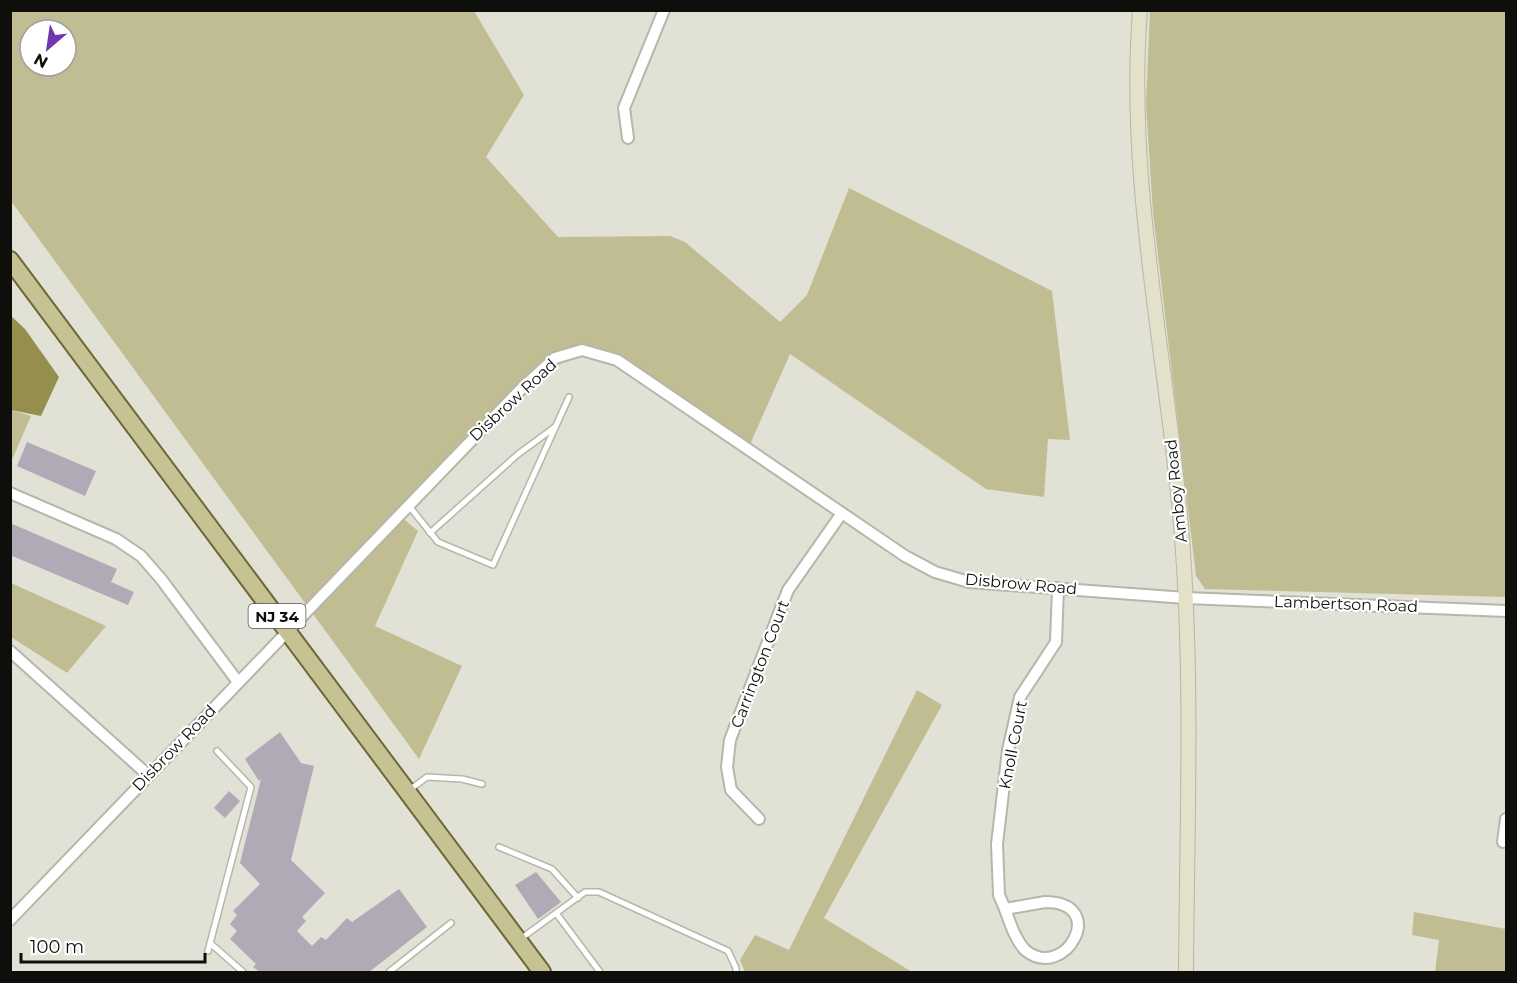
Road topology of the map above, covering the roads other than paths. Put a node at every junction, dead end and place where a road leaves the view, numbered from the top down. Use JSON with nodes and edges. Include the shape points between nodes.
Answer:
{"nodes":[{"id":1,"x":664,"y":10,"type":"edge"},
{"id":2,"x":1140,"y":10,"type":"edge"},
{"id":3,"x":628,"y":138,"type":"dead end"},
{"id":4,"x":10,"y":260,"type":"edge"},
{"id":5,"x":569,"y":397,"type":"dead end"},
{"id":6,"x":555,"y":427,"type":"junction"},
{"id":7,"x":10,"y":493,"type":"edge"},
{"id":8,"x":408,"y":505,"type":"junction"},
{"id":9,"x":842,"y":513,"type":"junction"},
{"id":10,"x":430,"y":533,"type":"junction"},
{"id":11,"x":1058,"y":588,"type":"junction"},
{"id":12,"x":1186,"y":598,"type":"junction"},
{"id":13,"x":1506,"y":611,"type":"edge"},
{"id":14,"x":287,"y":630,"type":"junction"},
{"id":15,"x":10,"y":651,"type":"edge"},
{"id":16,"x":238,"y":682,"type":"junction"},
{"id":17,"x":217,"y":751,"type":"dead end"},
{"id":18,"x":147,"y":774,"type":"junction"},
{"id":19,"x":482,"y":784,"type":"dead end"},
{"id":20,"x":407,"y":792,"type":"junction"},
{"id":21,"x":759,"y":819,"type":"dead end"},
{"id":22,"x":1506,"y":819,"type":"edge"},
{"id":23,"x":1503,"y":842,"type":"dead end"},
{"id":24,"x":499,"y":847,"type":"dead end"},
{"id":25,"x":578,"y":898,"type":"junction"},
{"id":26,"x":1005,"y":909,"type":"junction"},
{"id":27,"x":556,"y":913,"type":"junction"},
{"id":28,"x":10,"y":920,"type":"edge"},
{"id":29,"x":451,"y":923,"type":"dead end"},
{"id":30,"x":518,"y":941,"type":"junction"},
{"id":31,"x":210,"y":943,"type":"junction"},
{"id":32,"x":208,"y":951,"type":"dead end"},
{"id":33,"x":243,"y":972,"type":"edge"},
{"id":34,"x":389,"y":972,"type":"edge"},
{"id":35,"x":542,"y":972,"type":"edge"},
{"id":36,"x":600,"y":972,"type":"edge"},
{"id":37,"x":736,"y":972,"type":"edge"},
{"id":38,"x":1186,"y":972,"type":"edge"}],
"edges":[{"from":1,"to":3,"type":"street","via":[[624,108]]},
{"from":2,"to":12,"type":"street","name":"Amboy Road","via":[[1139,167],[1179,503]]},
{"from":4,"to":14,"type":"main road","number":"NJ 34"},
{"from":5,"to":6,"type":"lane"},
{"from":6,"to":10,"type":"lane","via":[[517,454]]},
{"from":6,"to":10,"type":"lane","via":[[493,566],[438,542]]},
{"from":7,"to":16,"type":"street","via":[[116,539],[141,556]]},
{"from":8,"to":9,"type":"street","name":"Disbrow Road","via":[[555,358],[582,350],[617,360]]},
{"from":8,"to":10,"type":"lane"},
{"from":8,"to":14,"type":"street","name":"Disbrow Road"},
{"from":9,"to":11,"type":"street","name":"Disbrow Road","via":[[935,572],[969,582]]},
{"from":9,"to":21,"type":"street","name":"Carrington Court","via":[[788,590],[730,740],[727,767],[731,790]]},
{"from":11,"to":12,"type":"street","name":"Disbrow Road"},
{"from":11,"to":26,"type":"street","name":"Knoll Court","via":[[1056,642],[1020,697],[1008,750],[997,844],[999,895]]},
{"from":12,"to":13,"type":"street","name":"Lambertson Road"},
{"from":12,"to":38,"type":"street","name":"Amboy Road"},
{"from":14,"to":16,"type":"street","name":"Disbrow Road"},
{"from":14,"to":20,"type":"main road","number":"NJ 34"},
{"from":15,"to":18,"type":"street"},
{"from":16,"to":18,"type":"street","name":"Disbrow Road"},
{"from":17,"to":31,"type":"lane","via":[[251,787]]},
{"from":18,"to":28,"type":"street","name":"Disbrow Road"},
{"from":19,"to":20,"type":"lane","via":[[427,777]]},
{"from":20,"to":30,"type":"main road","number":"NJ 34"},
{"from":22,"to":23,"type":"street"},
{"from":24,"to":25,"type":"lane","via":[[552,869]]},
{"from":25,"to":27,"type":"lane"},
{"from":25,"to":37,"type":"lane","via":[[585,892],[599,892],[712,943],[728,951]]},
{"from":26,"to":26,"type":"street","name":"Knoll Court","via":[[1020,945],[1036,960],[1058,960],[1074,946],[1077,919],[1065,906],[1045,902]]},
{"from":27,"to":30,"type":"lane"},
{"from":27,"to":36,"type":"lane"},
{"from":29,"to":34,"type":"lane"},
{"from":30,"to":35,"type":"main road","number":"NJ 34"},
{"from":31,"to":32,"type":"lane"},
{"from":31,"to":33,"type":"lane"}]}
